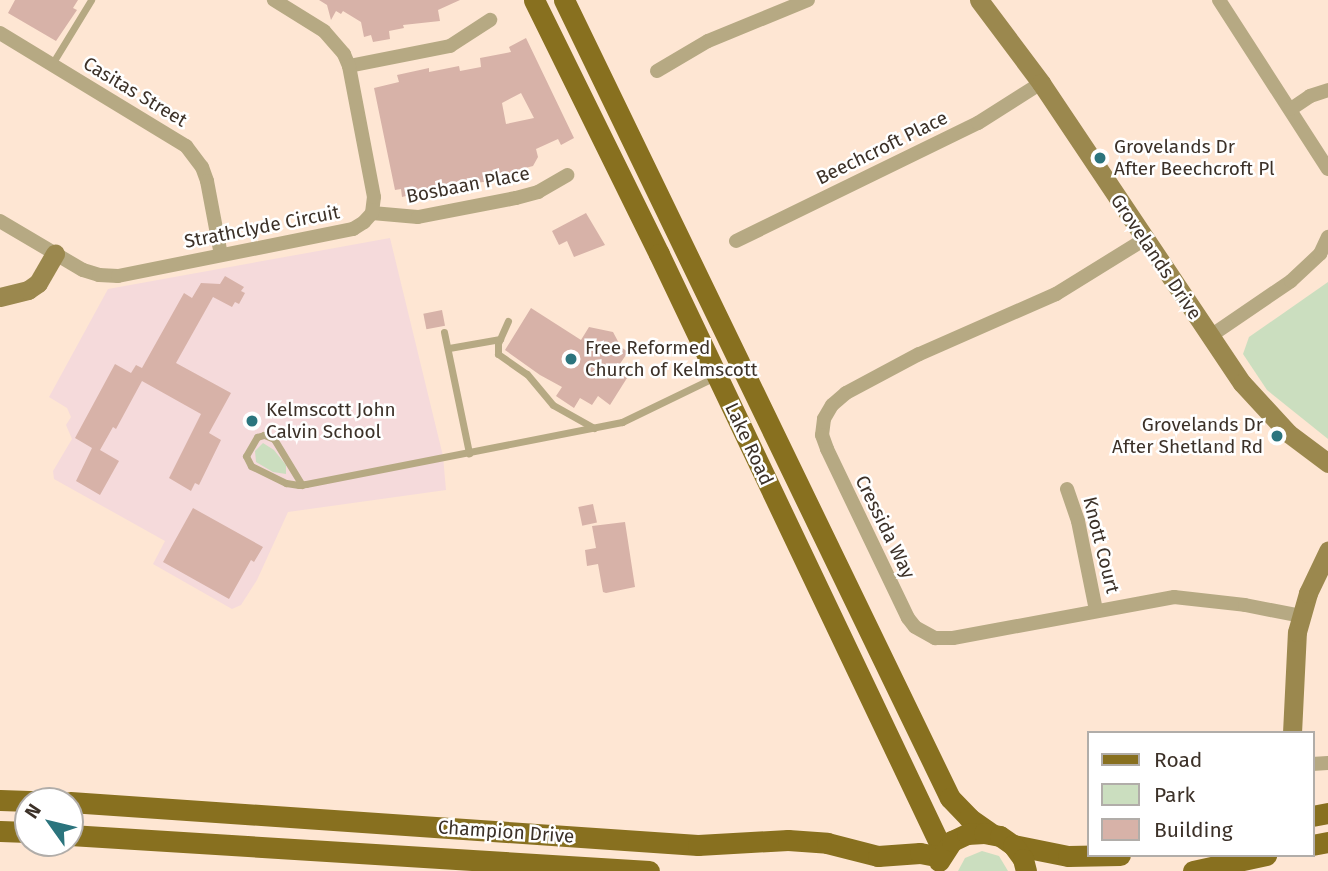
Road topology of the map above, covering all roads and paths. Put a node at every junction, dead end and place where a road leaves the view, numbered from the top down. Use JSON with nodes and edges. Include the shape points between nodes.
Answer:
{"nodes":[{"id":1,"x":91,"y":0,"type":"edge"},
{"id":2,"x":274,"y":0,"type":"edge"},
{"id":3,"x":534,"y":0,"type":"edge"},
{"id":4,"x":564,"y":0,"type":"edge"},
{"id":5,"x":808,"y":0,"type":"edge"},
{"id":6,"x":979,"y":0,"type":"edge"},
{"id":7,"x":1219,"y":0,"type":"edge"},
{"id":8,"x":295,"y":5,"type":"edge"},
{"id":9,"x":490,"y":20,"type":"dead end"},
{"id":10,"x":0,"y":33,"type":"edge"},
{"id":11,"x":52,"y":64,"type":"junction"},
{"id":12,"x":349,"y":66,"type":"junction"},
{"id":13,"x":657,"y":71,"type":"dead end"},
{"id":14,"x":1041,"y":83,"type":"junction"},
{"id":15,"x":1328,"y":90,"type":"edge"},
{"id":16,"x":1291,"y":109,"type":"junction"},
{"id":17,"x":1328,"y":169,"type":"edge"},
{"id":18,"x":568,"y":175,"type":"dead end"},
{"id":19,"x":372,"y":213,"type":"junction"},
{"id":20,"x":0,"y":221,"type":"edge"},
{"id":21,"x":1328,"y":237,"type":"edge"},
{"id":22,"x":1145,"y":239,"type":"junction"},
{"id":23,"x":736,"y":241,"type":"dead end"},
{"id":24,"x":55,"y":254,"type":"junction"},
{"id":25,"x":221,"y":255,"type":"junction"},
{"id":26,"x":0,"y":297,"type":"edge"},
{"id":27,"x":508,"y":321,"type":"dead end"},
{"id":28,"x":444,"y":332,"type":"dead end"},
{"id":29,"x":1209,"y":337,"type":"junction"},
{"id":30,"x":500,"y":338,"type":"junction"},
{"id":31,"x":449,"y":348,"type":"junction"},
{"id":32,"x":742,"y":365,"type":"junction"},
{"id":33,"x":717,"y":376,"type":"junction"},
{"id":34,"x":595,"y":428,"type":"junction"},
{"id":35,"x":470,"y":453,"type":"junction"},
{"id":36,"x":1328,"y":463,"type":"edge"},
{"id":37,"x":302,"y":485,"type":"junction"},
{"id":38,"x":1067,"y":489,"type":"dead end"},
{"id":39,"x":1328,"y":551,"type":"edge"},
{"id":40,"x":1096,"y":610,"type":"junction"},
{"id":41,"x":1301,"y":616,"type":"junction"},
{"id":42,"x":1292,"y":731,"type":"edge"},
{"id":43,"x":84,"y":803,"type":"edge"},
{"id":44,"x":992,"y":834,"type":"junction"},
{"id":45,"x":84,"y":836,"type":"edge"},
{"id":46,"x":1013,"y":845,"type":"junction"},
{"id":47,"x":1086,"y":856,"type":"edge"},
{"id":48,"x":1256,"y":857,"type":"edge"},
{"id":49,"x":940,"y":860,"type":"edge"},
{"id":50,"x":649,"y":871,"type":"edge"},
{"id":51,"x":1026,"y":871,"type":"edge"},
{"id":52,"x":1193,"y":871,"type":"edge"}],
"edges":[{"from":1,"to":11,"type":"lane"},
{"from":2,"to":8,"type":"street"},
{"from":3,"to":33,"type":"main road","name":"Lake Road"},
{"from":4,"to":32,"type":"main road","name":"Lake Road"},
{"from":5,"to":13,"type":"street","via":[[708,41]]},
{"from":6,"to":14,"type":"street","name":"Grovelands Drive"},
{"from":7,"to":16,"type":"street"},
{"from":8,"to":12,"type":"street","via":[[324,31]]},
{"from":9,"to":12,"type":"street","via":[[450,46]]},
{"from":10,"to":11,"type":"street","name":"Casitas Street"},
{"from":11,"to":25,"type":"street","name":"Casitas Street","via":[[187,146],[207,181]]},
{"from":12,"to":19,"type":"street","via":[[374,194]]},
{"from":14,"to":22,"type":"street","name":"Grovelands Drive"},
{"from":14,"to":23,"type":"street","name":"Beechcroft Place","via":[[965,130]]},
{"from":15,"to":16,"type":"street"},
{"from":16,"to":17,"type":"street"},
{"from":18,"to":19,"type":"street","name":"Bosbaan Place","via":[[538,192],[430,215],[406,218]]},
{"from":19,"to":25,"type":"street","name":"Strathclyde Circuit","via":[[353,229]]},
{"from":20,"to":24,"type":"street","name":"Strathclyde Circuit"},
{"from":21,"to":29,"type":"street","via":[[1320,254],[1291,281]]},
{"from":22,"to":29,"type":"street","name":"Grovelands Drive"},
{"from":22,"to":40,"type":"street","name":"Cressida Way","via":[[1021,312],[864,382],[832,405],[822,427],[827,449],[904,609],[922,632],[947,639]]},
{"from":24,"to":25,"type":"street","name":"Strathclyde Circuit","via":[[86,271],[118,276]]},
{"from":24,"to":26,"type":"street","via":[[38,283]]},
{"from":27,"to":30,"type":"lane"},
{"from":28,"to":31,"type":"lane"},
{"from":29,"to":36,"type":"street","name":"Grovelands Drive","via":[[1269,415]]},
{"from":30,"to":31,"type":"lane"},
{"from":30,"to":34,"type":"lane","via":[[498,354],[527,374],[553,405]]},
{"from":31,"to":35,"type":"lane"},
{"from":32,"to":33,"type":"main road"},
{"from":32,"to":44,"type":"main road","name":"Lake Road","via":[[950,798]]},
{"from":33,"to":34,"type":"lane","via":[[635,416]]},
{"from":33,"to":49,"type":"main road","name":"Lake Road"},
{"from":34,"to":35,"type":"lane"},
{"from":35,"to":37,"type":"lane"},
{"from":37,"to":37,"type":"lane","via":[[278,481],[248,464],[248,450],[257,436],[274,439]]},
{"from":38,"to":40,"type":"street","name":"Knott Court"},
{"from":39,"to":41,"type":"street"},
{"from":40,"to":41,"type":"street","name":"Cressida Way","via":[[1174,597]]},
{"from":41,"to":42,"type":"street"},
{"from":43,"to":49,"type":"main road","name":"Champion Drive","via":[[698,845],[797,841],[827,843],[877,856],[920,853]]},
{"from":44,"to":46,"type":"main road","name":"Lake Road"},
{"from":44,"to":49,"type":"main road","via":[[967,834],[952,841]]},
{"from":45,"to":50,"type":"main road","name":"Champion Drive"},
{"from":46,"to":47,"type":"main road"},
{"from":46,"to":51,"type":"main road"},
{"from":48,"to":52,"type":"main road"}]}
